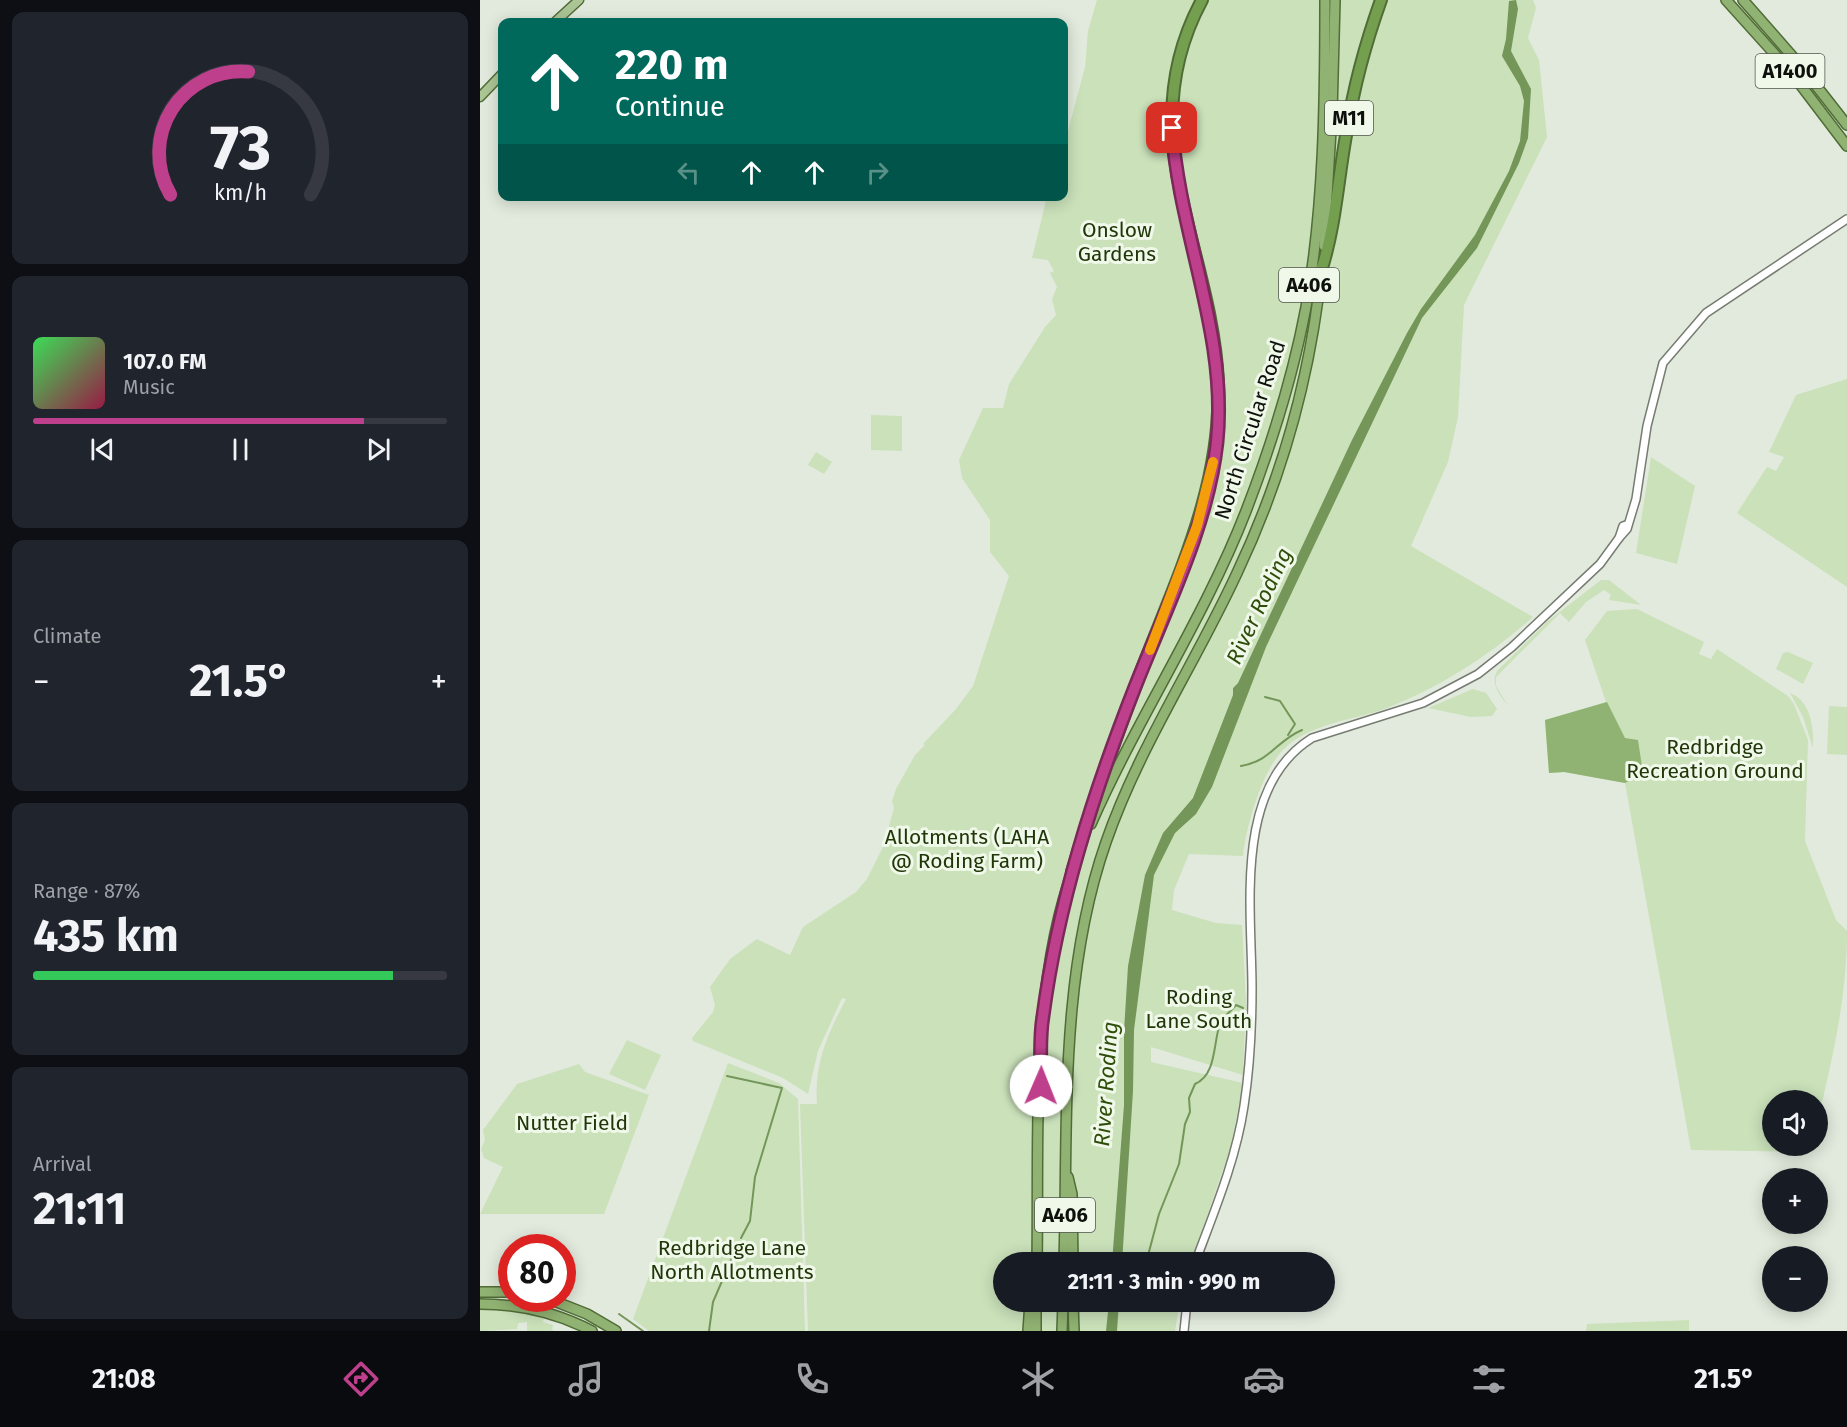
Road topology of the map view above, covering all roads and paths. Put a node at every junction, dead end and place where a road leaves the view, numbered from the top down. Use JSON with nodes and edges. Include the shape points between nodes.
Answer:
{"nodes":[{"id":1,"x":579,"y":0,"type":"edge"},
{"id":2,"x":1202,"y":0,"type":"edge"},
{"id":3,"x":1325,"y":0,"type":"edge"},
{"id":4,"x":1335,"y":0,"type":"edge"},
{"id":5,"x":1381,"y":0,"type":"edge"},
{"id":6,"x":1726,"y":0,"type":"edge"},
{"id":7,"x":1743,"y":0,"type":"edge"},
{"id":8,"x":559,"y":18,"type":"edge"},
{"id":9,"x":498,"y":78,"type":"edge"},
{"id":10,"x":480,"y":97,"type":"edge"},
{"id":11,"x":1847,"y":125,"type":"edge"},
{"id":12,"x":1847,"y":146,"type":"edge"},
{"id":13,"x":1847,"y":219,"type":"edge"},
{"id":14,"x":1321,"y":271,"type":"junction"},
{"id":15,"x":1072,"y":872,"type":"junction"},
{"id":16,"x":1065,"y":1166,"type":"junction"},
{"id":17,"x":1037,"y":1252,"type":"edge"},
{"id":18,"x":1064,"y":1252,"type":"edge"},
{"id":19,"x":1073,"y":1252,"type":"edge"},
{"id":20,"x":1199,"y":1252,"type":"edge"},
{"id":21,"x":480,"y":1292,"type":"edge"},
{"id":22,"x":498,"y":1292,"type":"edge"},
{"id":23,"x":480,"y":1304,"type":"edge"},
{"id":24,"x":576,"y":1309,"type":"edge"},
{"id":25,"x":1029,"y":1312,"type":"edge"},
{"id":26,"x":1036,"y":1312,"type":"edge"},
{"id":27,"x":1063,"y":1312,"type":"edge"},
{"id":28,"x":1073,"y":1312,"type":"edge"},
{"id":29,"x":1186,"y":1312,"type":"edge"},
{"id":30,"x":592,"y":1331,"type":"edge"},
{"id":31,"x":616,"y":1331,"type":"edge"},
{"id":32,"x":1028,"y":1331,"type":"edge"},
{"id":33,"x":1036,"y":1331,"type":"edge"},
{"id":34,"x":1062,"y":1331,"type":"edge"},
{"id":35,"x":1074,"y":1331,"type":"edge"},
{"id":36,"x":1184,"y":1331,"type":"edge"}],
"edges":[{"from":1,"to":8,"type":"main road"},
{"from":2,"to":15,"type":"highway","via":[[1177,75],[1172,128],[1175,169],[1217,358],[1216,443],[1191,543],[1120,728]]},
{"from":3,"to":15,"type":"highway","name":"North Circular Road","number":"A406","via":[[1315,231],[1305,308],[1273,432],[1245,513],[1200,609],[1133,735]]},
{"from":4,"to":14,"type":"highway","name":"North Circular Road","number":"A406"},
{"from":5,"to":14,"type":"highway","number":"M11","via":[[1363,55],[1332,239]]},
{"from":6,"to":12,"type":"highway","number":"A1400","via":[[1790,71]]},
{"from":7,"to":11,"type":"highway","number":"A1400"},
{"from":9,"to":10,"type":"main road"},
{"from":13,"to":20,"type":"street","via":[[1706,313],[1663,363],[1647,426],[1640,482],[1623,537],[1583,582],[1478,674],[1424,703],[1312,738],[1298,747],[1277,771],[1250,856],[1251,1018],[1244,1109],[1227,1175]]},
{"from":14,"to":16,"type":"highway","name":"North Circular Road","number":"A406","via":[[1302,388],[1271,493],[1233,583],[1162,716],[1106,843],[1086,914],[1073,998]]},
{"from":15,"to":17,"type":"highway","name":"North Circular Road","number":"A406","via":[[1057,929],[1042,1019]]},
{"from":16,"to":18,"type":"highway","name":"North Circular Road","number":"A406"},
{"from":16,"to":19,"type":"highway","number":"A406","via":[[1072,1194]]},
{"from":21,"to":22,"type":"highway"},
{"from":23,"to":30,"type":"highway","via":[[531,1308],[561,1316]]},
{"from":24,"to":31,"type":"highway"},
{"from":25,"to":32,"type":"highway"},
{"from":26,"to":33,"type":"highway"},
{"from":27,"to":34,"type":"highway"},
{"from":28,"to":35,"type":"highway"},
{"from":29,"to":36,"type":"street"}]}
